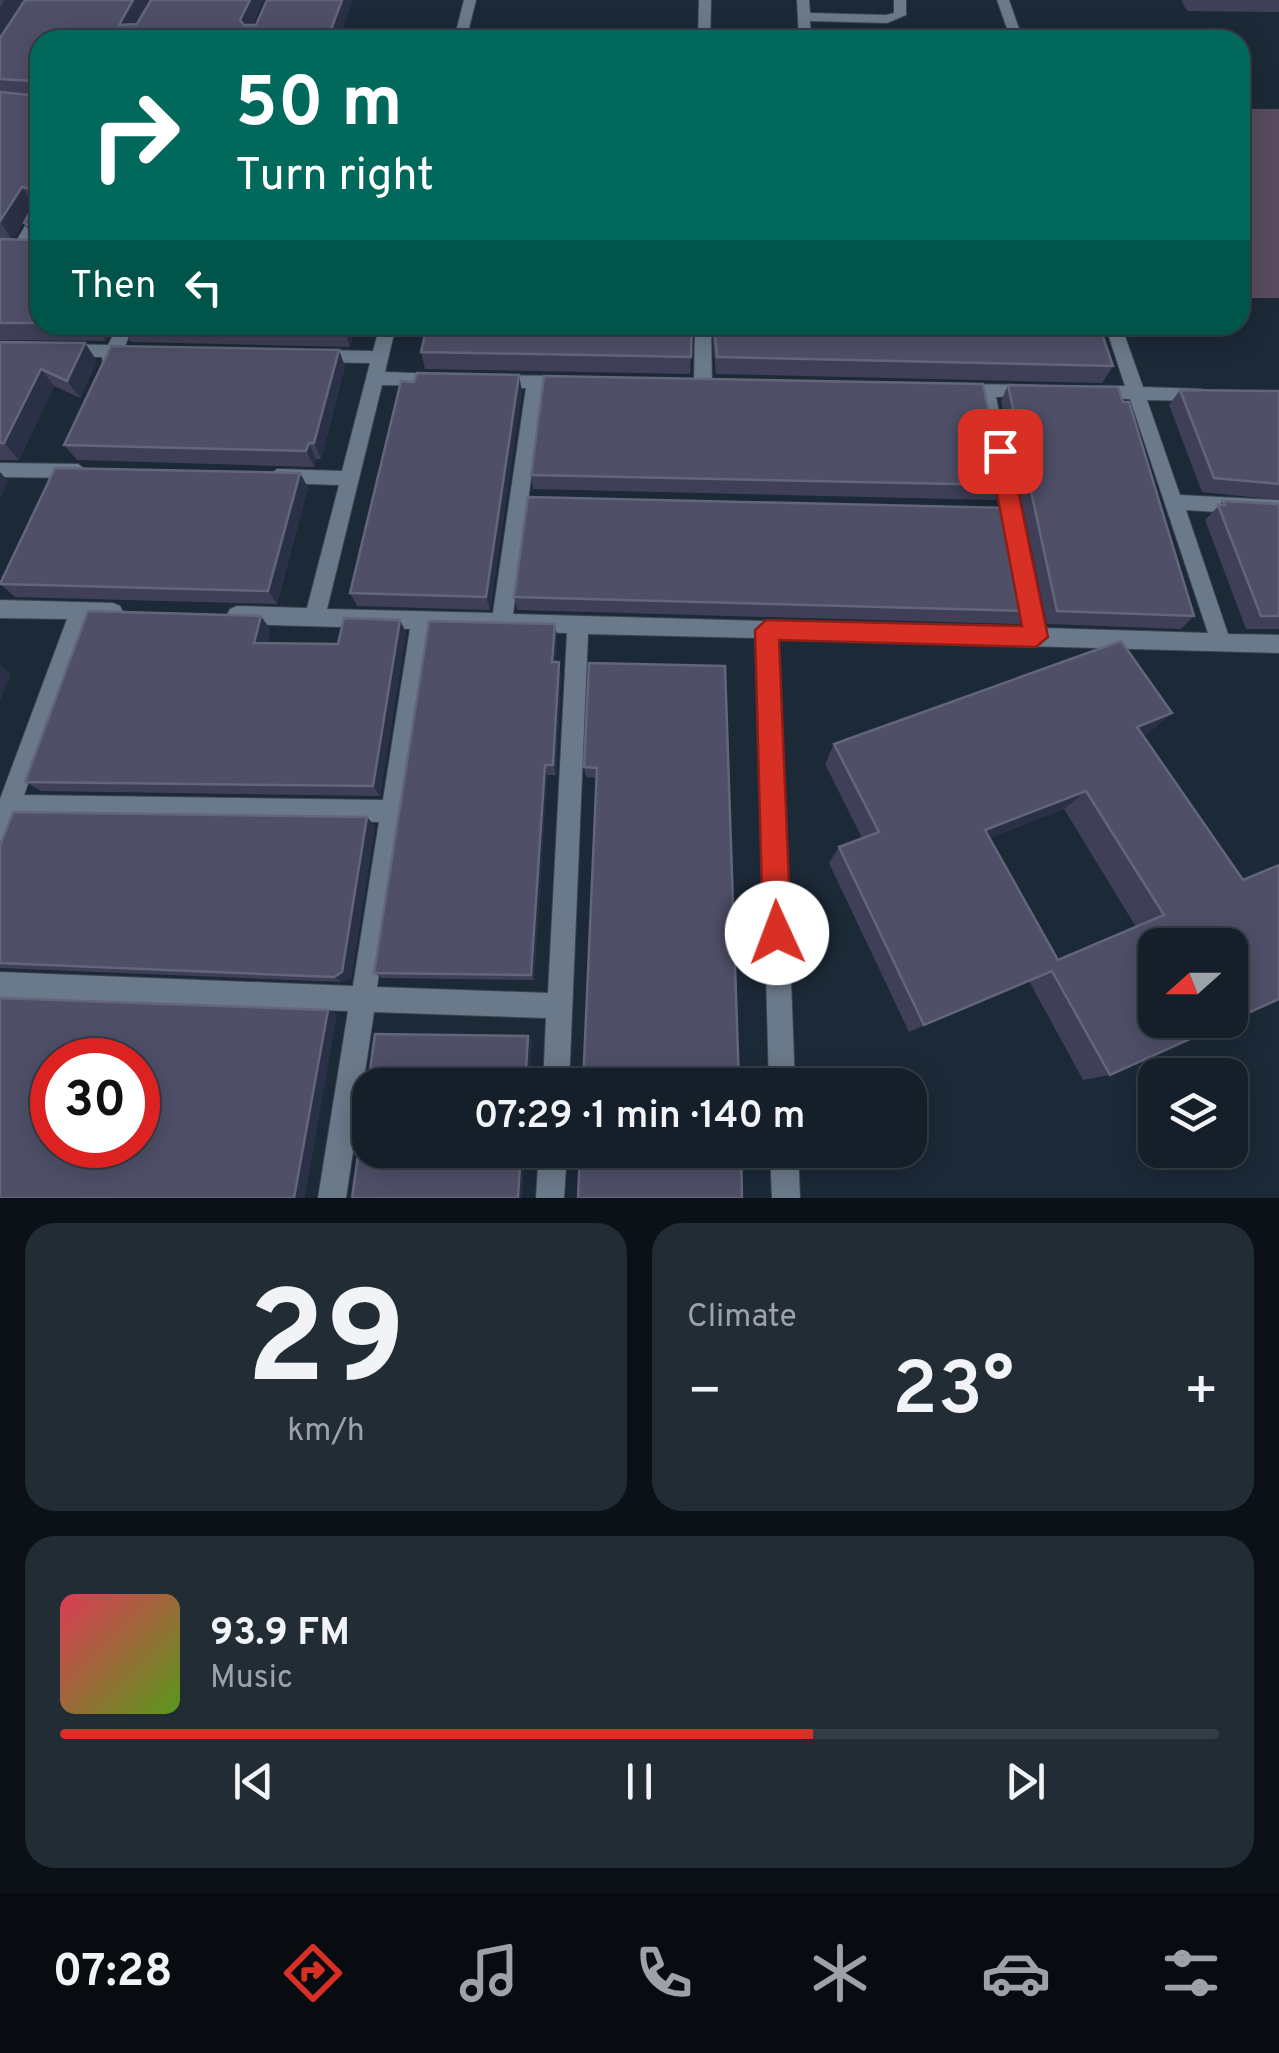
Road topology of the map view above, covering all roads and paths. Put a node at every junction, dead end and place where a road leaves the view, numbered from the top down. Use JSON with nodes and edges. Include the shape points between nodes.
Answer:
{"nodes":[{"id":1,"x":470,"y":0,"type":"edge"},
{"id":2,"x":704,"y":0,"type":"edge"},
{"id":3,"x":803,"y":0,"type":"edge"},
{"id":4,"x":900,"y":0,"type":"edge"},
{"id":5,"x":1003,"y":0,"type":"edge"},
{"id":6,"x":803,"y":16,"type":"junction"},
{"id":7,"x":462,"y":30,"type":"edge"},
{"id":8,"x":704,"y":30,"type":"edge"},
{"id":9,"x":804,"y":30,"type":"edge"},
{"id":10,"x":1014,"y":30,"type":"edge"},
{"id":11,"x":30,"y":230,"type":"edge"},
{"id":12,"x":0,"y":249,"type":"edge"},
{"id":13,"x":19,"y":250,"type":"junction"},
{"id":14,"x":30,"y":250,"type":"edge"},
{"id":15,"x":121,"y":335,"type":"edge"},
{"id":16,"x":386,"y":335,"type":"edge"},
{"id":17,"x":703,"y":335,"type":"edge"},
{"id":18,"x":1117,"y":335,"type":"edge"},
{"id":19,"x":57,"y":350,"type":"edge"},
{"id":20,"x":114,"y":351,"type":"junction"},
{"id":21,"x":152,"y":352,"type":"edge"},
{"id":22,"x":304,"y":355,"type":"edge"},
{"id":23,"x":380,"y":357,"type":"junction"},
{"id":24,"x":374,"y":378,"type":"junction"},
{"id":25,"x":536,"y":382,"type":"junction"},
{"id":26,"x":591,"y":382,"type":"edge"},
{"id":27,"x":703,"y":385,"type":"edge"},
{"id":28,"x":98,"y":386,"type":"edge"},
{"id":29,"x":948,"y":390,"type":"edge"},
{"id":30,"x":986,"y":390,"type":"junction"},
{"id":31,"x":1042,"y":392,"type":"edge"},
{"id":32,"x":1080,"y":392,"type":"edge"},
{"id":33,"x":1137,"y":393,"type":"junction"},
{"id":34,"x":1226,"y":395,"type":"edge"},
{"id":35,"x":0,"y":470,"type":"edge"},
{"id":36,"x":98,"y":472,"type":"edge"},
{"id":37,"x":253,"y":476,"type":"edge"},
{"id":38,"x":350,"y":478,"type":"junction"},
{"id":39,"x":1174,"y":502,"type":"junction"},
{"id":40,"x":1279,"y":508,"type":"edge"},
{"id":41,"x":0,"y":609,"type":"edge"},
{"id":42,"x":80,"y":611,"type":"junction"},
{"id":43,"x":139,"y":613,"type":"edge"},
{"id":44,"x":217,"y":615,"type":"edge"},
{"id":45,"x":314,"y":618,"type":"junction"},
{"id":46,"x":422,"y":620,"type":"junction"},
{"id":47,"x":502,"y":623,"type":"junction"},
{"id":48,"x":578,"y":624,"type":"junction"},
{"id":49,"x":766,"y":630,"type":"junction"},
{"id":50,"x":1036,"y":637,"type":"junction"},
{"id":51,"x":1221,"y":642,"type":"junction"},
{"id":52,"x":1279,"y":644,"type":"edge"},
{"id":53,"x":9,"y":806,"type":"junction"},
{"id":54,"x":392,"y":812,"type":"junction"},
{"id":55,"x":0,"y":830,"type":"edge"},
{"id":56,"x":0,"y":986,"type":"edge"},
{"id":57,"x":362,"y":999,"type":"junction"},
{"id":58,"x":560,"y":1006,"type":"junction"},
{"id":59,"x":557,"y":1068,"type":"edge"},
{"id":60,"x":781,"y":1068,"type":"edge"},
{"id":61,"x":552,"y":1168,"type":"edge"},
{"id":62,"x":785,"y":1168,"type":"edge"},
{"id":63,"x":332,"y":1198,"type":"edge"},
{"id":64,"x":550,"y":1198,"type":"edge"},
{"id":65,"x":786,"y":1198,"type":"edge"}],
"edges":[{"from":1,"to":7,"type":"street"},
{"from":2,"to":8,"type":"street"},
{"from":3,"to":6,"type":"street"},
{"from":4,"to":6,"type":"street","via":[[900,16],[887,19]]},
{"from":5,"to":10,"type":"street"},
{"from":6,"to":9,"type":"street"},
{"from":11,"to":13,"type":"street"},
{"from":12,"to":13,"type":"street"},
{"from":13,"to":14,"type":"street"},
{"from":15,"to":20,"type":"street"},
{"from":16,"to":23,"type":"street"},
{"from":17,"to":27,"type":"street"},
{"from":18,"to":33,"type":"street"},
{"from":19,"to":20,"type":"street"},
{"from":20,"to":21,"type":"street"},
{"from":20,"to":28,"type":"street"},
{"from":22,"to":23,"type":"street"},
{"from":23,"to":24,"type":"street"},
{"from":24,"to":25,"type":"street"},
{"from":24,"to":38,"type":"street"},
{"from":25,"to":26,"type":"street"},
{"from":25,"to":47,"type":"street","via":[[529,500]]},
{"from":29,"to":30,"type":"street"},
{"from":30,"to":31,"type":"street"},
{"from":30,"to":50,"type":"street","via":[[1004,512]]},
{"from":32,"to":33,"type":"street"},
{"from":33,"to":34,"type":"street"},
{"from":33,"to":39,"type":"street"},
{"from":35,"to":36,"type":"street"},
{"from":37,"to":38,"type":"street"},
{"from":38,"to":45,"type":"street"},
{"from":39,"to":40,"type":"street"},
{"from":39,"to":51,"type":"street"},
{"from":41,"to":42,"type":"street"},
{"from":42,"to":43,"type":"street"},
{"from":42,"to":53,"type":"street"},
{"from":44,"to":45,"type":"street"},
{"from":45,"to":46,"type":"street"},
{"from":46,"to":47,"type":"street"},
{"from":46,"to":54,"type":"street"},
{"from":47,"to":48,"type":"street"},
{"from":48,"to":49,"type":"street"},
{"from":48,"to":58,"type":"street"},
{"from":49,"to":50,"type":"street"},
{"from":49,"to":60,"type":"street"},
{"from":50,"to":51,"type":"street"},
{"from":51,"to":52,"type":"street"},
{"from":53,"to":54,"type":"street"},
{"from":53,"to":55,"type":"street"},
{"from":54,"to":57,"type":"street"},
{"from":56,"to":57,"type":"street"},
{"from":57,"to":58,"type":"street"},
{"from":57,"to":63,"type":"street"},
{"from":58,"to":59,"type":"street"},
{"from":61,"to":64,"type":"street"},
{"from":62,"to":65,"type":"street"}]}
